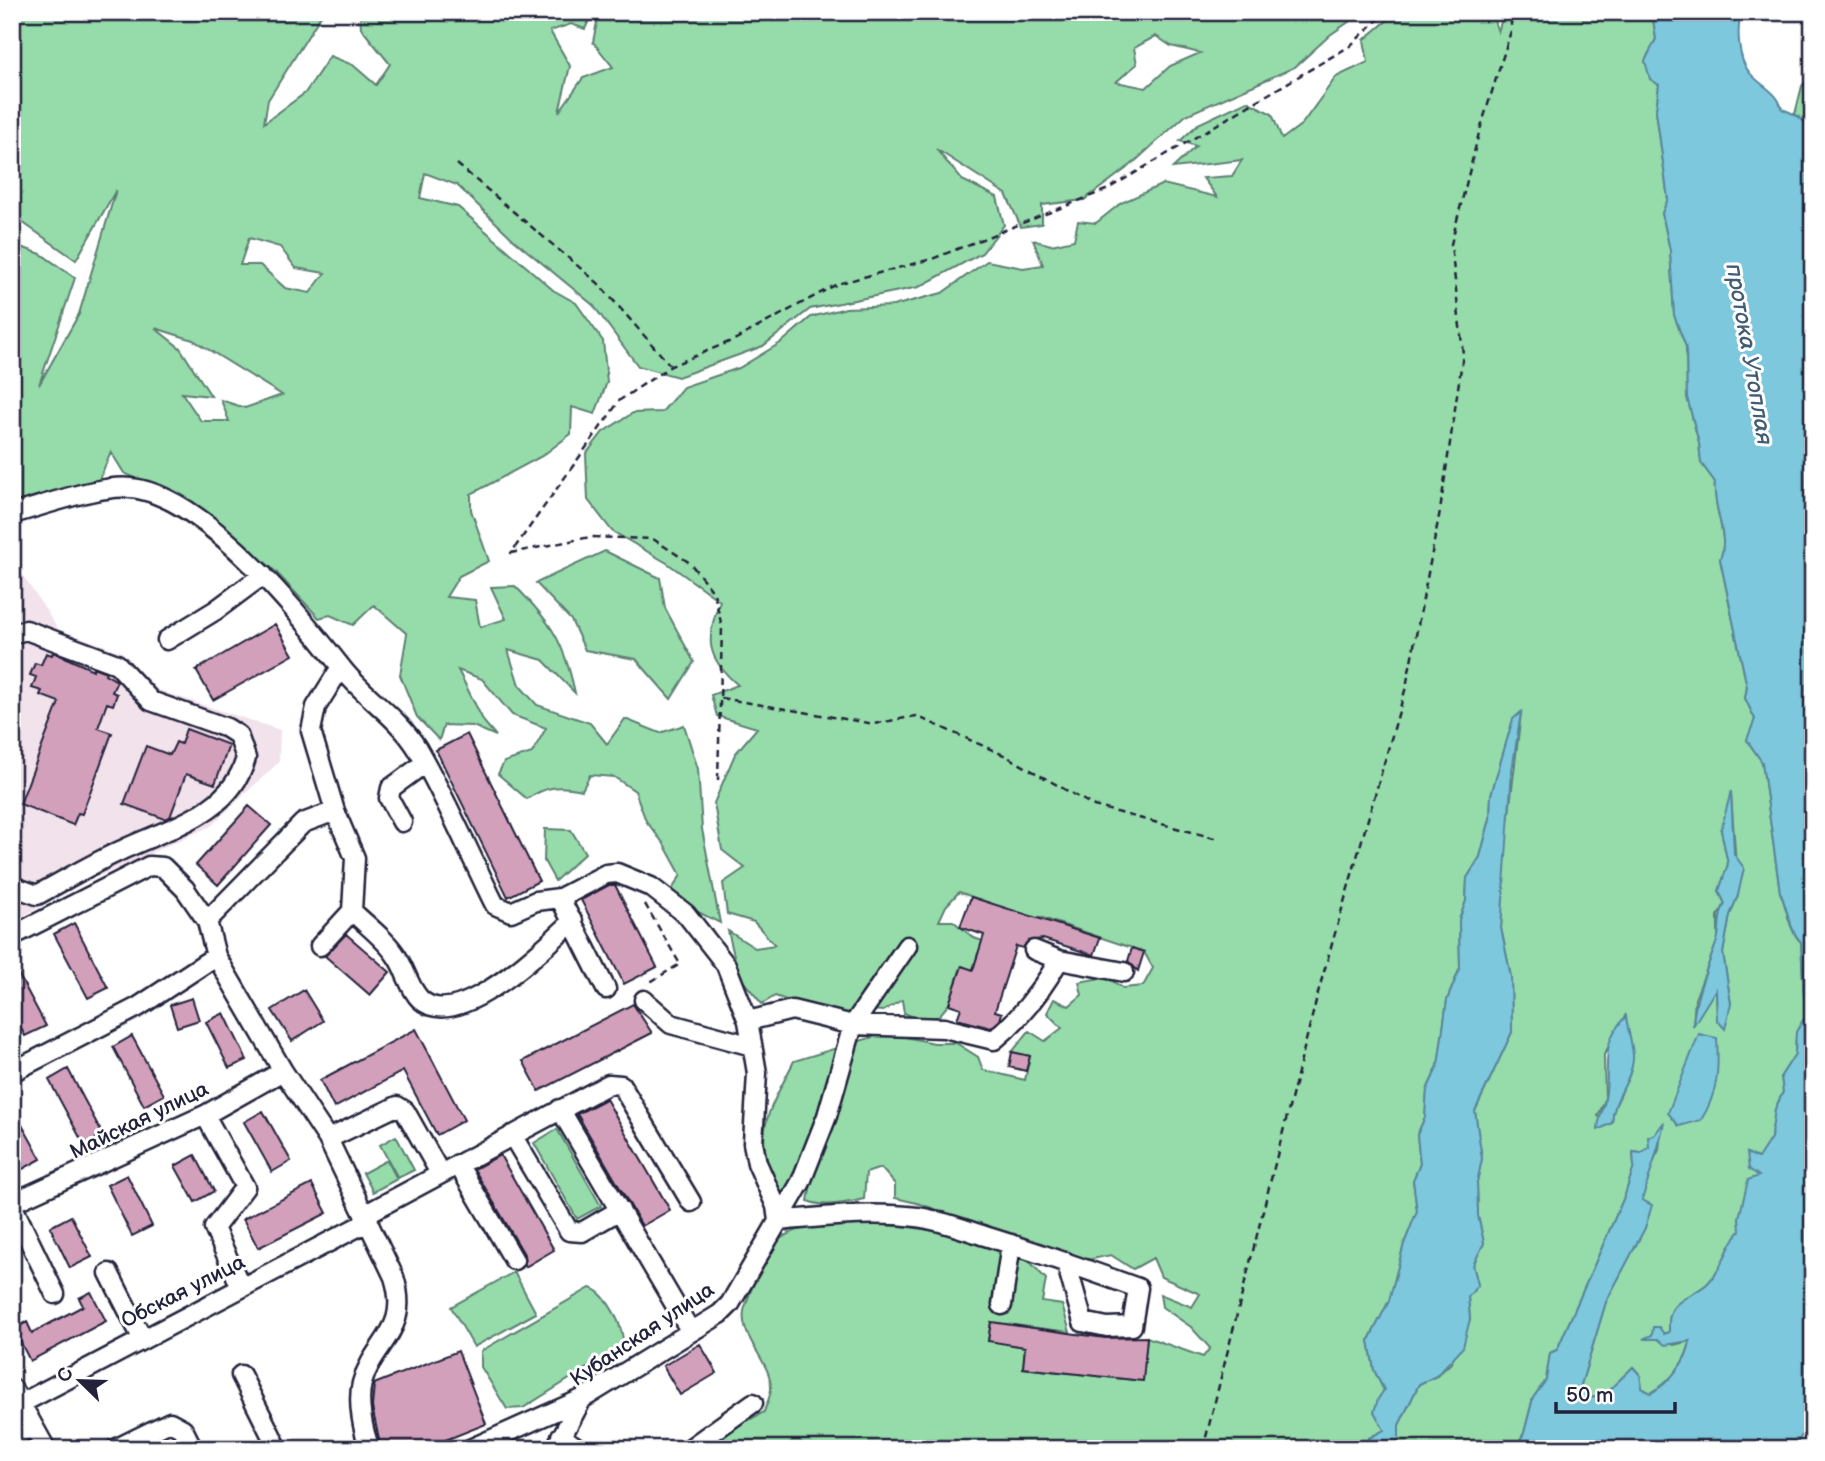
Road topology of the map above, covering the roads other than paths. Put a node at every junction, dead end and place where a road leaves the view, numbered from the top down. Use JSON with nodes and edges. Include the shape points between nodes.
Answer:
{"nodes":[{"id":1,"x":12,"y":514,"type":"edge"},
{"id":2,"x":263,"y":575,"type":"junction"},
{"id":3,"x":12,"y":634,"type":"edge"},
{"id":4,"x":167,"y":640,"type":"dead end"},
{"id":5,"x":341,"y":667,"type":"junction"},
{"id":6,"x":425,"y":763,"type":"junction"},
{"id":7,"x":335,"y":811,"type":"junction"},
{"id":8,"x":402,"y":822,"type":"dead end"},
{"id":9,"x":12,"y":886,"type":"edge"},
{"id":10,"x":559,"y":898,"type":"junction"},
{"id":11,"x":352,"y":911,"type":"junction"},
{"id":12,"x":207,"y":920,"type":"junction"},
{"id":13,"x":573,"y":922,"type":"junction"},
{"id":14,"x":12,"y":936,"type":"edge"},
{"id":15,"x":320,"y":946,"type":"dead end"},
{"id":16,"x":907,"y":946,"type":"dead end"},
{"id":17,"x":1034,"y":950,"type":"dead end"},
{"id":18,"x":216,"y":956,"type":"junction"},
{"id":19,"x":1059,"y":960,"type":"junction"},
{"id":20,"x":1124,"y":972,"type":"dead end"},
{"id":21,"x":606,"y":989,"type":"dead end"},
{"id":22,"x":641,"y":995,"type":"road end"},
{"id":23,"x":748,"y":1021,"type":"junction"},
{"id":24,"x":853,"y":1026,"type":"junction"},
{"id":25,"x":752,"y":1046,"type":"junction"},
{"id":26,"x":283,"y":1071,"type":"junction"},
{"id":27,"x":12,"y":1072,"type":"edge"},
{"id":28,"x":560,"y":1109,"type":"junction"},
{"id":29,"x":205,"y":1115,"type":"junction"},
{"id":30,"x":512,"y":1135,"type":"junction"},
{"id":31,"x":328,"y":1139,"type":"junction"},
{"id":32,"x":458,"y":1164,"type":"junction"},
{"id":33,"x":440,"y":1174,"type":"junction"},
{"id":34,"x":691,"y":1202,"type":"dead end"},
{"id":35,"x":12,"y":1204,"type":"edge"},
{"id":36,"x":620,"y":1210,"type":"junction"},
{"id":37,"x":367,"y":1217,"type":"junction"},
{"id":38,"x":778,"y":1221,"type":"junction"},
{"id":39,"x":1012,"y":1244,"type":"junction"},
{"id":40,"x":514,"y":1260,"type":"dead end"},
{"id":41,"x":1066,"y":1262,"type":"junction"},
{"id":42,"x":109,"y":1273,"type":"dead end"},
{"id":43,"x":241,"y":1287,"type":"junction"},
{"id":44,"x":55,"y":1294,"type":"dead end"},
{"id":45,"x":1002,"y":1305,"type":"dead end"},
{"id":46,"x":691,"y":1332,"type":"junction"},
{"id":47,"x":142,"y":1338,"type":"junction"},
{"id":48,"x":241,"y":1375,"type":"dead end"},
{"id":49,"x":16,"y":1396,"type":"edge"},
{"id":50,"x":582,"y":1399,"type":"junction"},
{"id":51,"x":754,"y":1404,"type":"dead end"},
{"id":52,"x":32,"y":1427,"type":"junction"},
{"id":53,"x":12,"y":1437,"type":"edge"},
{"id":54,"x":558,"y":1442,"type":"edge"},
{"id":55,"x":46,"y":1449,"type":"edge"},
{"id":56,"x":115,"y":1449,"type":"edge"},
{"id":57,"x":193,"y":1449,"type":"edge"},
{"id":58,"x":278,"y":1449,"type":"edge"},
{"id":59,"x":370,"y":1449,"type":"edge"},
{"id":60,"x":470,"y":1449,"type":"edge"},
{"id":61,"x":579,"y":1449,"type":"edge"},
{"id":62,"x":688,"y":1449,"type":"edge"}],
"edges":[{"from":1,"to":2,"type":"street","via":[[112,488],[132,488],[201,521]]},
{"from":2,"to":4,"type":"street"},
{"from":2,"to":5,"type":"street"},
{"from":3,"to":9,"type":"street","via":[[26,630],[117,664],[151,701],[238,735],[246,758],[234,784],[189,822],[123,849],[37,895]]},
{"from":5,"to":6,"type":"street","via":[[410,738]]},
{"from":5,"to":7,"type":"street","via":[[311,718]]},
{"from":6,"to":8,"type":"street","via":[[391,788],[389,798]]},
{"from":6,"to":10,"type":"street","via":[[495,905],[511,912],[536,901]]},
{"from":7,"to":11,"type":"street","via":[[355,858]]},
{"from":7,"to":12,"type":"street","via":[[303,824]]},
{"from":10,"to":13,"type":"street"},
{"from":10,"to":23,"type":"street","via":[[606,874],[628,876],[666,896],[726,965]]},
{"from":11,"to":13,"type":"street","via":[[397,955],[421,1001],[436,1007],[456,1006],[478,997],[525,965]]},
{"from":11,"to":15,"type":"street"},
{"from":12,"to":14,"type":"street","via":[[163,867],[149,866]]},
{"from":12,"to":18,"type":"street"},
{"from":13,"to":21,"type":"street"},
{"from":16,"to":24,"type":"street","name":"Кубанская улица"},
{"from":17,"to":19,"type":"street"},
{"from":18,"to":26,"type":"street"},
{"from":18,"to":27,"type":"street","via":[[138,1007]]},
{"from":19,"to":20,"type":"street"},
{"from":19,"to":24,"type":"street","via":[[1044,988],[994,1040],[944,1028]]},
{"from":22,"to":25,"type":"street","via":[[671,1024]]},
{"from":23,"to":24,"type":"street","via":[[792,1010]]},
{"from":23,"to":25,"type":"street"},
{"from":24,"to":38,"type":"street","name":"Кубанская улица","via":[[814,1150]]},
{"from":25,"to":38,"type":"street","via":[[757,1083],[753,1143]]},
{"from":26,"to":29,"type":"street","name":"Майская улица"},
{"from":26,"to":31,"type":"street"},
{"from":28,"to":30,"type":"street","name":"Обская улица"},
{"from":28,"to":34,"type":"street","name":"Обская улица","via":[[604,1085],[621,1085]]},
{"from":28,"to":36,"type":"street"},
{"from":29,"to":35,"type":"street","name":"Майская улица"},
{"from":29,"to":43,"type":"street","via":[[245,1186],[214,1228]]},
{"from":30,"to":32,"type":"street","name":"Обская улица"},
{"from":30,"to":36,"type":"street","via":[[569,1231],[582,1232]]},
{"from":31,"to":33,"type":"street","via":[[397,1106],[405,1111]]},
{"from":31,"to":37,"type":"street"},
{"from":32,"to":33,"type":"street","name":"Обская улица"},
{"from":32,"to":40,"type":"street"},
{"from":33,"to":37,"type":"street","name":"Обская улица"},
{"from":35,"to":44,"type":"street"},
{"from":36,"to":46,"type":"street"},
{"from":37,"to":43,"type":"street","name":"Обская улица"},
{"from":37,"to":59,"type":"street","via":[[399,1293],[396,1322],[361,1387]]},
{"from":38,"to":39,"type":"street","via":[[864,1213],[920,1217]]},
{"from":38,"to":46,"type":"street","name":"Кубанская улица","via":[[730,1304]]},
{"from":39,"to":41,"type":"street"},
{"from":39,"to":45,"type":"street"},
{"from":41,"to":41,"type":"street","via":[[1083,1322],[1132,1326],[1139,1288]]},
{"from":42,"to":47,"type":"street"},
{"from":43,"to":47,"type":"street","name":"Обская улица"},
{"from":46,"to":50,"type":"street","name":"Кубанская улица"},
{"from":47,"to":49,"type":"street","name":"Обская улица"},
{"from":48,"to":58,"type":"street"},
{"from":49,"to":52,"type":"street"},
{"from":50,"to":54,"type":"street","name":"Кубанская улица"},
{"from":50,"to":60,"type":"street"},
{"from":51,"to":62,"type":"street"},
{"from":52,"to":53,"type":"street"},
{"from":52,"to":55,"type":"street"},
{"from":54,"to":61,"type":"street"},
{"from":56,"to":57,"type":"street","via":[[170,1422],[183,1429]]}]}
